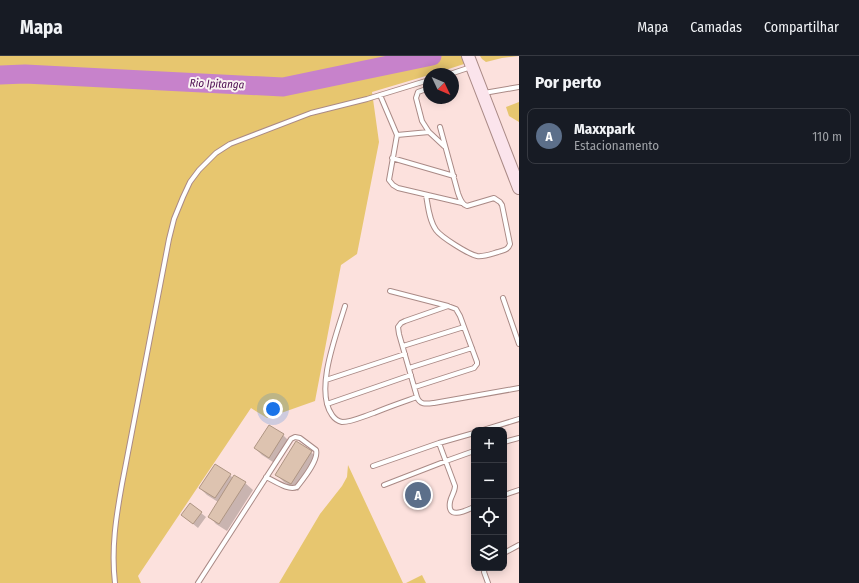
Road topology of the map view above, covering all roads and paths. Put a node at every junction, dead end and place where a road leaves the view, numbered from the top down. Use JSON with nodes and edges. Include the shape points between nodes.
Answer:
{"nodes":[{"id":1,"x":470,"y":62,"type":"edge"},
{"id":2,"x":459,"y":69,"type":"edge"},
{"id":3,"x":423,"y":82,"type":"edge"},
{"id":4,"x":519,"y":87,"type":"edge"},
{"id":5,"x":423,"y":90,"type":"edge"},
{"id":6,"x":482,"y":94,"type":"junction"},
{"id":7,"x":380,"y":95,"type":"junction"},
{"id":8,"x":440,"y":127,"type":"dead end"},
{"id":9,"x":429,"y":132,"type":"junction"},
{"id":10,"x":397,"y":135,"type":"junction"},
{"id":11,"x":445,"y":147,"type":"junction"},
{"id":12,"x":392,"y":158,"type":"junction"},
{"id":13,"x":454,"y":176,"type":"junction"},
{"id":14,"x":519,"y":188,"type":"edge"},
{"id":15,"x":426,"y":195,"type":"junction"},
{"id":16,"x":462,"y":203,"type":"junction"},
{"id":17,"x":390,"y":291,"type":"dead end"},
{"id":18,"x":502,"y":298,"type":"dead end"},
{"id":19,"x":345,"y":306,"type":"dead end"},
{"id":20,"x":448,"y":306,"type":"junction"},
{"id":21,"x":464,"y":327,"type":"junction"},
{"id":22,"x":519,"y":344,"type":"edge"},
{"id":23,"x":403,"y":346,"type":"junction"},
{"id":24,"x":472,"y":348,"type":"junction"},
{"id":25,"x":405,"y":354,"type":"junction"},
{"id":26,"x":409,"y":368,"type":"junction"},
{"id":27,"x":411,"y":375,"type":"junction"},
{"id":28,"x":326,"y":380,"type":"junction"},
{"id":29,"x":415,"y":387,"type":"junction"},
{"id":30,"x":519,"y":388,"type":"edge"},
{"id":31,"x":417,"y":396,"type":"junction"},
{"id":32,"x":327,"y":404,"type":"junction"},
{"id":33,"x":519,"y":419,"type":"edge"},
{"id":34,"x":493,"y":427,"type":"edge"},
{"id":35,"x":471,"y":434,"type":"edge"},
{"id":36,"x":519,"y":438,"type":"edge"},
{"id":37,"x":507,"y":441,"type":"edge"},
{"id":38,"x":439,"y":443,"type":"junction"},
{"id":39,"x":471,"y":452,"type":"edge"},
{"id":40,"x":446,"y":461,"type":"junction"},
{"id":41,"x":373,"y":466,"type":"dead end"},
{"id":42,"x":266,"y":477,"type":"junction"},
{"id":43,"x":384,"y":485,"type":"dead end"},
{"id":44,"x":519,"y":490,"type":"edge"},
{"id":45,"x":507,"y":494,"type":"edge"},
{"id":46,"x":471,"y":509,"type":"edge"},
{"id":47,"x":519,"y":545,"type":"edge"},
{"id":48,"x":507,"y":551,"type":"edge"},
{"id":49,"x":484,"y":571,"type":"edge"},
{"id":50,"x":115,"y":583,"type":"edge"},
{"id":51,"x":198,"y":583,"type":"edge"},
{"id":52,"x":488,"y":583,"type":"edge"}],
"edges":[{"from":1,"to":2,"type":"lane"},
{"from":1,"to":6,"type":"main road"},
{"from":3,"to":7,"type":"lane"},
{"from":4,"to":6,"type":"lane"},
{"from":5,"to":9,"type":"lane","via":[[418,92],[416,98],[422,121]]},
{"from":6,"to":14,"type":"main road"},
{"from":7,"to":10,"type":"lane"},
{"from":7,"to":50,"type":"lane","via":[[311,113],[230,144],[216,153],[190,182],[174,219],[169,239],[122,484],[113,553]]},
{"from":8,"to":11,"type":"lane"},
{"from":9,"to":10,"type":"lane"},
{"from":9,"to":11,"type":"lane"},
{"from":10,"to":12,"type":"lane"},
{"from":11,"to":13,"type":"lane"},
{"from":12,"to":13,"type":"lane"},
{"from":12,"to":15,"type":"lane","via":[[389,180],[391,183],[398,188]]},
{"from":13,"to":16,"type":"lane"},
{"from":15,"to":16,"type":"lane"},
{"from":15,"to":16,"type":"lane","via":[[432,223],[441,236],[478,256],[507,249],[510,244],[500,202],[494,198],[467,206]]},
{"from":17,"to":20,"type":"lane"},
{"from":18,"to":22,"type":"lane"},
{"from":19,"to":28,"type":"lane","via":[[330,355]]},
{"from":20,"to":21,"type":"lane","via":[[456,309]]},
{"from":20,"to":23,"type":"lane","via":[[400,325],[398,329]]},
{"from":21,"to":23,"type":"lane"},
{"from":21,"to":24,"type":"lane"},
{"from":23,"to":25,"type":"lane"},
{"from":24,"to":26,"type":"lane"},
{"from":24,"to":29,"type":"lane","via":[[477,362],[474,368]]},
{"from":25,"to":26,"type":"lane"},
{"from":25,"to":28,"type":"lane"},
{"from":26,"to":27,"type":"lane"},
{"from":27,"to":29,"type":"lane"},
{"from":27,"to":32,"type":"lane"},
{"from":28,"to":32,"type":"lane"},
{"from":29,"to":31,"type":"lane"},
{"from":30,"to":31,"type":"lane","via":[[424,404]]},
{"from":31,"to":32,"type":"lane","via":[[359,418],[341,422],[333,417]]},
{"from":33,"to":34,"type":"lane"},
{"from":35,"to":38,"type":"lane"},
{"from":36,"to":37,"type":"lane"},
{"from":38,"to":40,"type":"lane"},
{"from":38,"to":41,"type":"lane"},
{"from":39,"to":40,"type":"lane"},
{"from":40,"to":43,"type":"lane"},
{"from":40,"to":46,"type":"lane","via":[[455,486],[450,501],[452,512]]},
{"from":42,"to":42,"type":"lane","via":[[286,487],[295,488],[311,467],[316,450],[300,438],[292,438]]},
{"from":42,"to":51,"type":"lane"},
{"from":44,"to":45,"type":"lane"},
{"from":47,"to":48,"type":"lane"},
{"from":49,"to":52,"type":"lane"}]}
